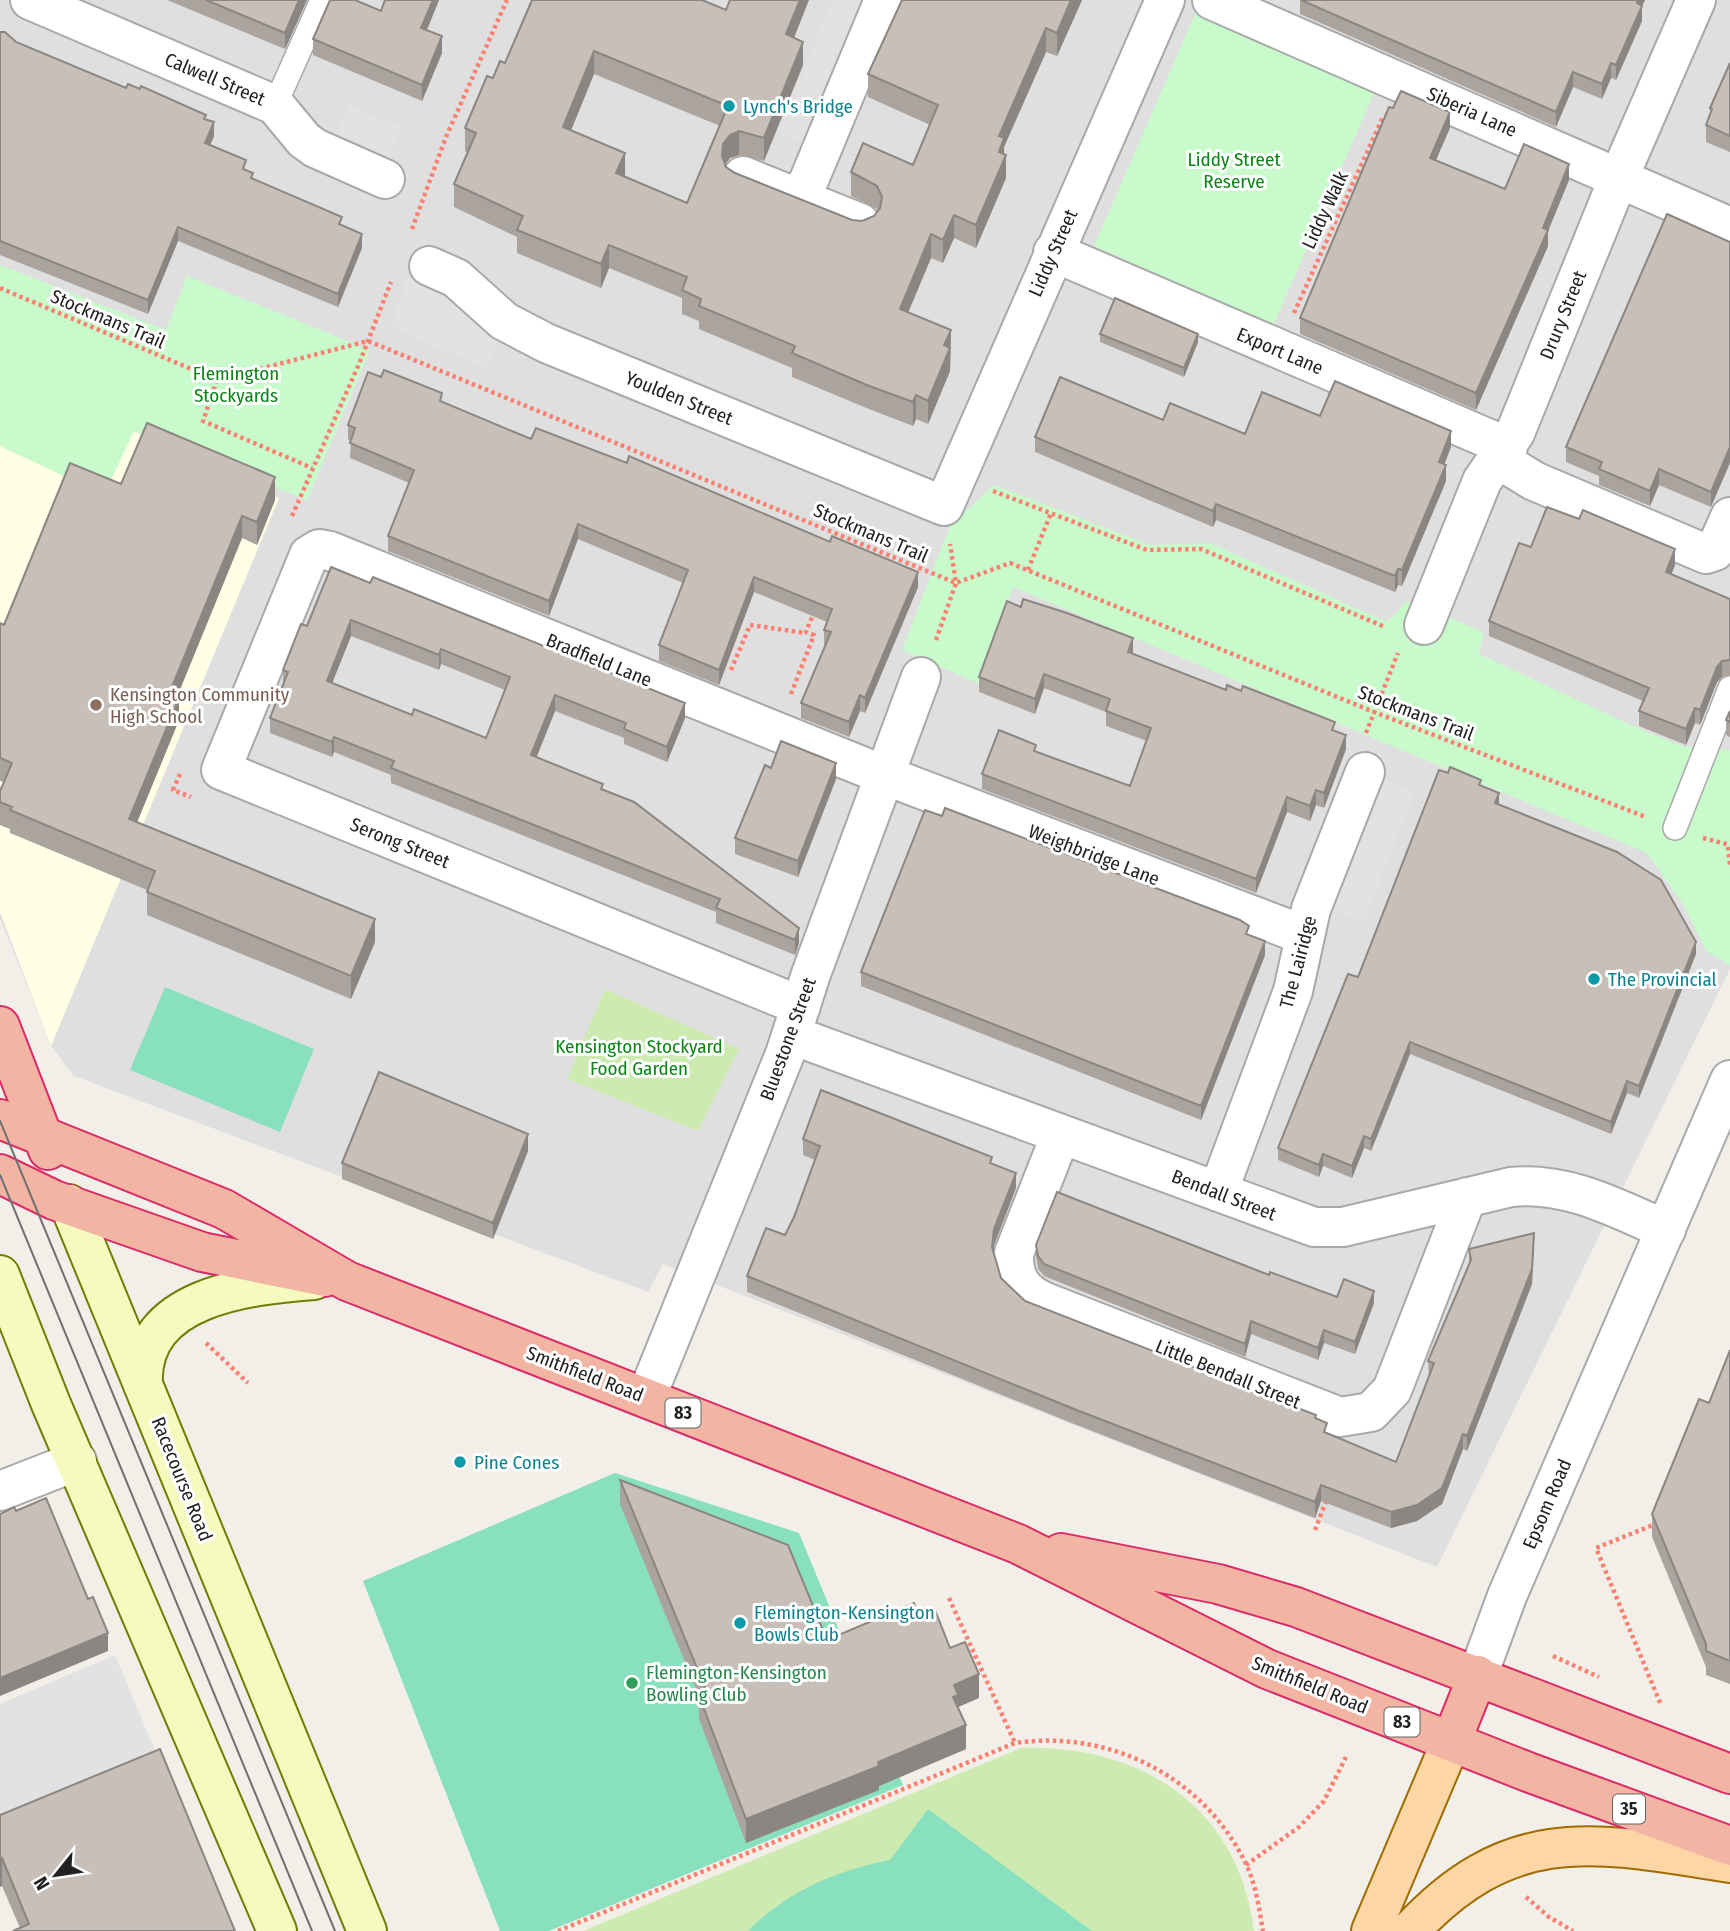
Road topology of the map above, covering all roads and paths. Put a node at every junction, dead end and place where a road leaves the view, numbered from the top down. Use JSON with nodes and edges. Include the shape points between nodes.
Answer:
{"nodes":[{"id":1,"x":30,"y":0,"type":"edge"},
{"id":2,"x":322,"y":0,"type":"edge"},
{"id":3,"x":507,"y":0,"type":"edge"},
{"id":4,"x":884,"y":0,"type":"edge"},
{"id":5,"x":1165,"y":0,"type":"edge"},
{"id":6,"x":1212,"y":0,"type":"edge"},
{"id":7,"x":1696,"y":0,"type":"edge"},
{"id":8,"x":1399,"y":81,"type":"junction"},
{"id":9,"x":275,"y":105,"type":"junction"},
{"id":10,"x":743,"y":176,"type":"edge"},
{"id":11,"x":1619,"y":177,"type":"junction"},
{"id":12,"x":385,"y":179,"type":"dead end"},
{"id":13,"x":801,"y":199,"type":"junction"},
{"id":14,"x":422,"y":204,"type":"dead end"},
{"id":15,"x":860,"y":223,"type":"edge"},
{"id":16,"x":1730,"y":228,"type":"edge"},
{"id":17,"x":1053,"y":252,"type":"junction"},
{"id":18,"x":429,"y":266,"type":"dead end"},
{"id":19,"x":0,"y":288,"type":"edge"},
{"id":20,"x":368,"y":341,"type":"junction"},
{"id":21,"x":1278,"y":350,"type":"junction"},
{"id":22,"x":217,"y":380,"type":"junction"},
{"id":23,"x":1503,"y":453,"type":"junction"},
{"id":24,"x":312,"y":468,"type":"junction"},
{"id":25,"x":951,"y":491,"type":"junction"},
{"id":26,"x":1051,"y":513,"type":"junction"},
{"id":27,"x":1730,"y":517,"type":"edge"},
{"id":28,"x":302,"y":537,"type":"junction"},
{"id":29,"x":845,"y":537,"type":"junction"},
{"id":30,"x":840,"y":548,"type":"edge"},
{"id":31,"x":1722,"y":561,"type":"edge"},
{"id":32,"x":1028,"y":570,"type":"junction"},
{"id":33,"x":956,"y":583,"type":"junction"},
{"id":34,"x":816,"y":608,"type":"edge"},
{"id":35,"x":1414,"y":630,"type":"junction"},
{"id":36,"x":806,"y":632,"type":"junction"},
{"id":37,"x":921,"y":677,"type":"joint"},
{"id":38,"x":1730,"y":688,"type":"edge"},
{"id":39,"x":716,"y":708,"type":"junction"},
{"id":40,"x":1374,"y":712,"type":"junction"},
{"id":41,"x":777,"y":732,"type":"junction"},
{"id":42,"x":1365,"y":772,"type":"dead end"},
{"id":43,"x":884,"y":775,"type":"junction"},
{"id":44,"x":1675,"y":828,"type":"junction"},
{"id":45,"x":1729,"y":846,"type":"edge"},
{"id":46,"x":1730,"y":865,"type":"edge"},
{"id":47,"x":1304,"y":935,"type":"junction"},
{"id":48,"x":796,"y":1021,"type":"junction"},
{"id":49,"x":0,"y":1026,"type":"edge"},
{"id":50,"x":1730,"y":1080,"type":"edge"},
{"id":51,"x":0,"y":1119,"type":"edge"},
{"id":52,"x":41,"y":1134,"type":"junction"},
{"id":53,"x":1061,"y":1134,"type":"junction"},
{"id":54,"x":0,"y":1174,"type":"edge"},
{"id":55,"x":1218,"y":1192,"type":"junction"},
{"id":56,"x":1467,"y":1197,"type":"junction"},
{"id":57,"x":69,"y":1204,"type":"junction"},
{"id":58,"x":1666,"y":1230,"type":"junction"},
{"id":59,"x":0,"y":1275,"type":"edge"},
{"id":60,"x":340,"y":1279,"type":"junction"},
{"id":61,"x":143,"y":1385,"type":"junction"},
{"id":62,"x":646,"y":1398,"type":"junction"},
{"id":63,"x":76,"y":1461,"type":"junction"},
{"id":64,"x":0,"y":1491,"type":"edge"},
{"id":65,"x":1329,"y":1492,"type":"edge"},
{"id":66,"x":1669,"y":1519,"type":"edge"},
{"id":67,"x":1315,"y":1530,"type":"dead end"},
{"id":68,"x":1018,"y":1544,"type":"junction"},
{"id":69,"x":949,"y":1598,"type":"dead end"},
{"id":70,"x":1478,"y":1675,"type":"junction"},
{"id":71,"x":1672,"y":1709,"type":"dead end"},
{"id":72,"x":1451,"y":1742,"type":"junction"},
{"id":73,"x":1015,"y":1743,"type":"junction"},
{"id":74,"x":1346,"y":1757,"type":"dead end"},
{"id":75,"x":1730,"y":1774,"type":"edge"},
{"id":76,"x":1730,"y":1846,"type":"edge"},
{"id":77,"x":1730,"y":1863,"type":"edge"},
{"id":78,"x":1246,"y":1865,"type":"junction"},
{"id":79,"x":1517,"y":1890,"type":"dead end"},
{"id":80,"x":277,"y":1931,"type":"edge"},
{"id":81,"x":367,"y":1931,"type":"edge"},
{"id":82,"x":558,"y":1931,"type":"edge"},
{"id":83,"x":1263,"y":1931,"type":"edge"},
{"id":84,"x":1371,"y":1931,"type":"edge"},
{"id":85,"x":1410,"y":1931,"type":"edge"},
{"id":86,"x":1573,"y":1931,"type":"edge"}],
"edges":[{"from":1,"to":9,"type":"street","name":"Calwell Street"},
{"from":2,"to":9,"type":"lane"},
{"from":3,"to":14,"type":"path","via":[[446,137]]},
{"from":4,"to":13,"type":"street"},
{"from":5,"to":17,"type":"street","name":"Liddy Street"},
{"from":6,"to":8,"type":"street","name":"Siberia Lane"},
{"from":7,"to":11,"type":"street","name":"Drury Street"},
{"from":8,"to":11,"type":"street","name":"Siberia Lane"},
{"from":8,"to":21,"type":"path","name":"Liddy Walk"},
{"from":9,"to":12,"type":"street","name":"Calwell Street","via":[[315,148]]},
{"from":10,"to":13,"type":"street"},
{"from":11,"to":16,"type":"street","name":"Siberia Lane"},
{"from":11,"to":23,"type":"street","name":"Drury Street"},
{"from":13,"to":15,"type":"street"},
{"from":17,"to":21,"type":"street","name":"Export Lane"},
{"from":17,"to":25,"type":"street","name":"Liddy Street"},
{"from":18,"to":25,"type":"street","name":"Youlden Street","via":[[456,278],[504,321],[546,344]]},
{"from":19,"to":22,"type":"path","name":"Stockmans Trail"},
{"from":20,"to":22,"type":"path"},
{"from":20,"to":24,"type":"path"},
{"from":20,"to":29,"type":"path","name":"Stockmans Trail"},
{"from":21,"to":23,"type":"street","name":"Export Lane"},
{"from":22,"to":24,"type":"path","via":[[203,421]]},
{"from":23,"to":31,"type":"street","name":"Export Lane","via":[[1534,481]]},
{"from":23,"to":35,"type":"street","name":"Drury Street","via":[[1479,488]]},
{"from":24,"to":28,"type":"path"},
{"from":25,"to":26,"type":"path"},
{"from":26,"to":32,"type":"path"},
{"from":26,"to":35,"type":"path","via":[[1147,550],[1201,549]]},
{"from":27,"to":31,"type":"street"},
{"from":28,"to":39,"type":"street","name":"Bradfield Lane"},
{"from":28,"to":48,"type":"street","name":"Serong Street","via":[[300,568],[221,770]]},
{"from":29,"to":30,"type":"path"},
{"from":29,"to":33,"type":"path","name":"Stockmans Trail"},
{"from":32,"to":33,"type":"path","name":"Stockmans Trail","via":[[1010,563]]},
{"from":32,"to":40,"type":"path","name":"Stockmans Trail"},
{"from":33,"to":37,"type":"path"},
{"from":34,"to":36,"type":"path"},
{"from":35,"to":40,"type":"path"},
{"from":36,"to":39,"type":"path","via":[[750,625]]},
{"from":36,"to":41,"type":"path","via":[[814,635]]},
{"from":37,"to":43,"type":"street","name":"Bluestone Street"},
{"from":38,"to":44,"type":"lane"},
{"from":39,"to":41,"type":"street","name":"Bradfield Lane"},
{"from":40,"to":44,"type":"path","name":"Stockmans Trail"},
{"from":41,"to":43,"type":"street","name":"Bradfield Lane"},
{"from":42,"to":47,"type":"street","name":"The Lairidge"},
{"from":43,"to":47,"type":"street","name":"Weighbridge Lane"},
{"from":43,"to":48,"type":"street","name":"Bluestone Street"},
{"from":44,"to":45,"type":"path","name":"Stockmans Trail"},
{"from":45,"to":46,"type":"path"},
{"from":47,"to":55,"type":"street","name":"The Lairidge","via":[[1293,991]]},
{"from":48,"to":53,"type":"street","name":"Bendall Street"},
{"from":48,"to":62,"type":"street","name":"Bluestone Street"},
{"from":49,"to":52,"type":"highway","name":"Racecourse Road"},
{"from":50,"to":58,"type":"street","name":"Epsom Road"},
{"from":51,"to":52,"type":"highway","name":"Smithfield Road"},
{"from":52,"to":57,"type":"highway","name":"Racecourse Road"},
{"from":52,"to":60,"type":"highway","name":"Smithfield Road","number":"83","via":[[224,1209]]},
{"from":53,"to":55,"type":"street","name":"Bendall Street"},
{"from":53,"to":56,"type":"street","name":"Little Bendall Street","via":[[1014,1252],[1014,1272],[1022,1287],[1045,1302],[1339,1417],[1371,1412],[1392,1390]]},
{"from":54,"to":57,"type":"highway","name":"Smithfield Road","number":"83"},
{"from":55,"to":56,"type":"street","name":"Bendall Street","via":[[1325,1229]]},
{"from":56,"to":58,"type":"street","name":"Bendall Street","via":[[1547,1185]]},
{"from":57,"to":60,"type":"highway","name":"Smithfield Road","number":"83","via":[[209,1254]]},
{"from":57,"to":61,"type":"main road","name":"Racecourse Road"},
{"from":58,"to":70,"type":"street","name":"Epsom Road","via":[[1507,1596]]},
{"from":59,"to":63,"type":"main road"},
{"from":60,"to":61,"type":"main road","via":[[250,1285],[191,1305],[150,1346],[142,1368]]},
{"from":60,"to":62,"type":"highway","name":"Smithfield Road","number":"83"},
{"from":61,"to":81,"type":"main road","name":"Racecourse Road"},
{"from":62,"to":68,"type":"highway","name":"Smithfield Road","number":"83"},
{"from":63,"to":64,"type":"street"},
{"from":63,"to":80,"type":"main road"},
{"from":65,"to":67,"type":"path"},
{"from":66,"to":71,"type":"path","via":[[1596,1548],[1661,1705]]},
{"from":68,"to":70,"type":"highway","name":"Smithfield Road","number":"83","via":[[1257,1595]]},
{"from":68,"to":72,"type":"highway","name":"Smithfield Road","number":"83","via":[[1224,1650]]},
{"from":69,"to":73,"type":"path"},
{"from":70,"to":72,"type":"highway","name":"Epsom Road"},
{"from":70,"to":75,"type":"highway","name":"Smithfield Road"},
{"from":72,"to":76,"type":"highway","name":"Smithfield Road","number":"35"},
{"from":72,"to":84,"type":"main road","name":"Epsom Road"},
{"from":73,"to":78,"type":"path","via":[[1062,1741],[1107,1748],[1146,1761],[1211,1811]]},
{"from":73,"to":82,"type":"path"},
{"from":74,"to":78,"type":"path","via":[[1324,1801],[1299,1827]]},
{"from":77,"to":85,"type":"main road","via":[[1626,1847],[1533,1851],[1503,1860],[1473,1877]]},
{"from":78,"to":83,"type":"path","via":[[1257,1892]]},
{"from":79,"to":86,"type":"path"}]}
